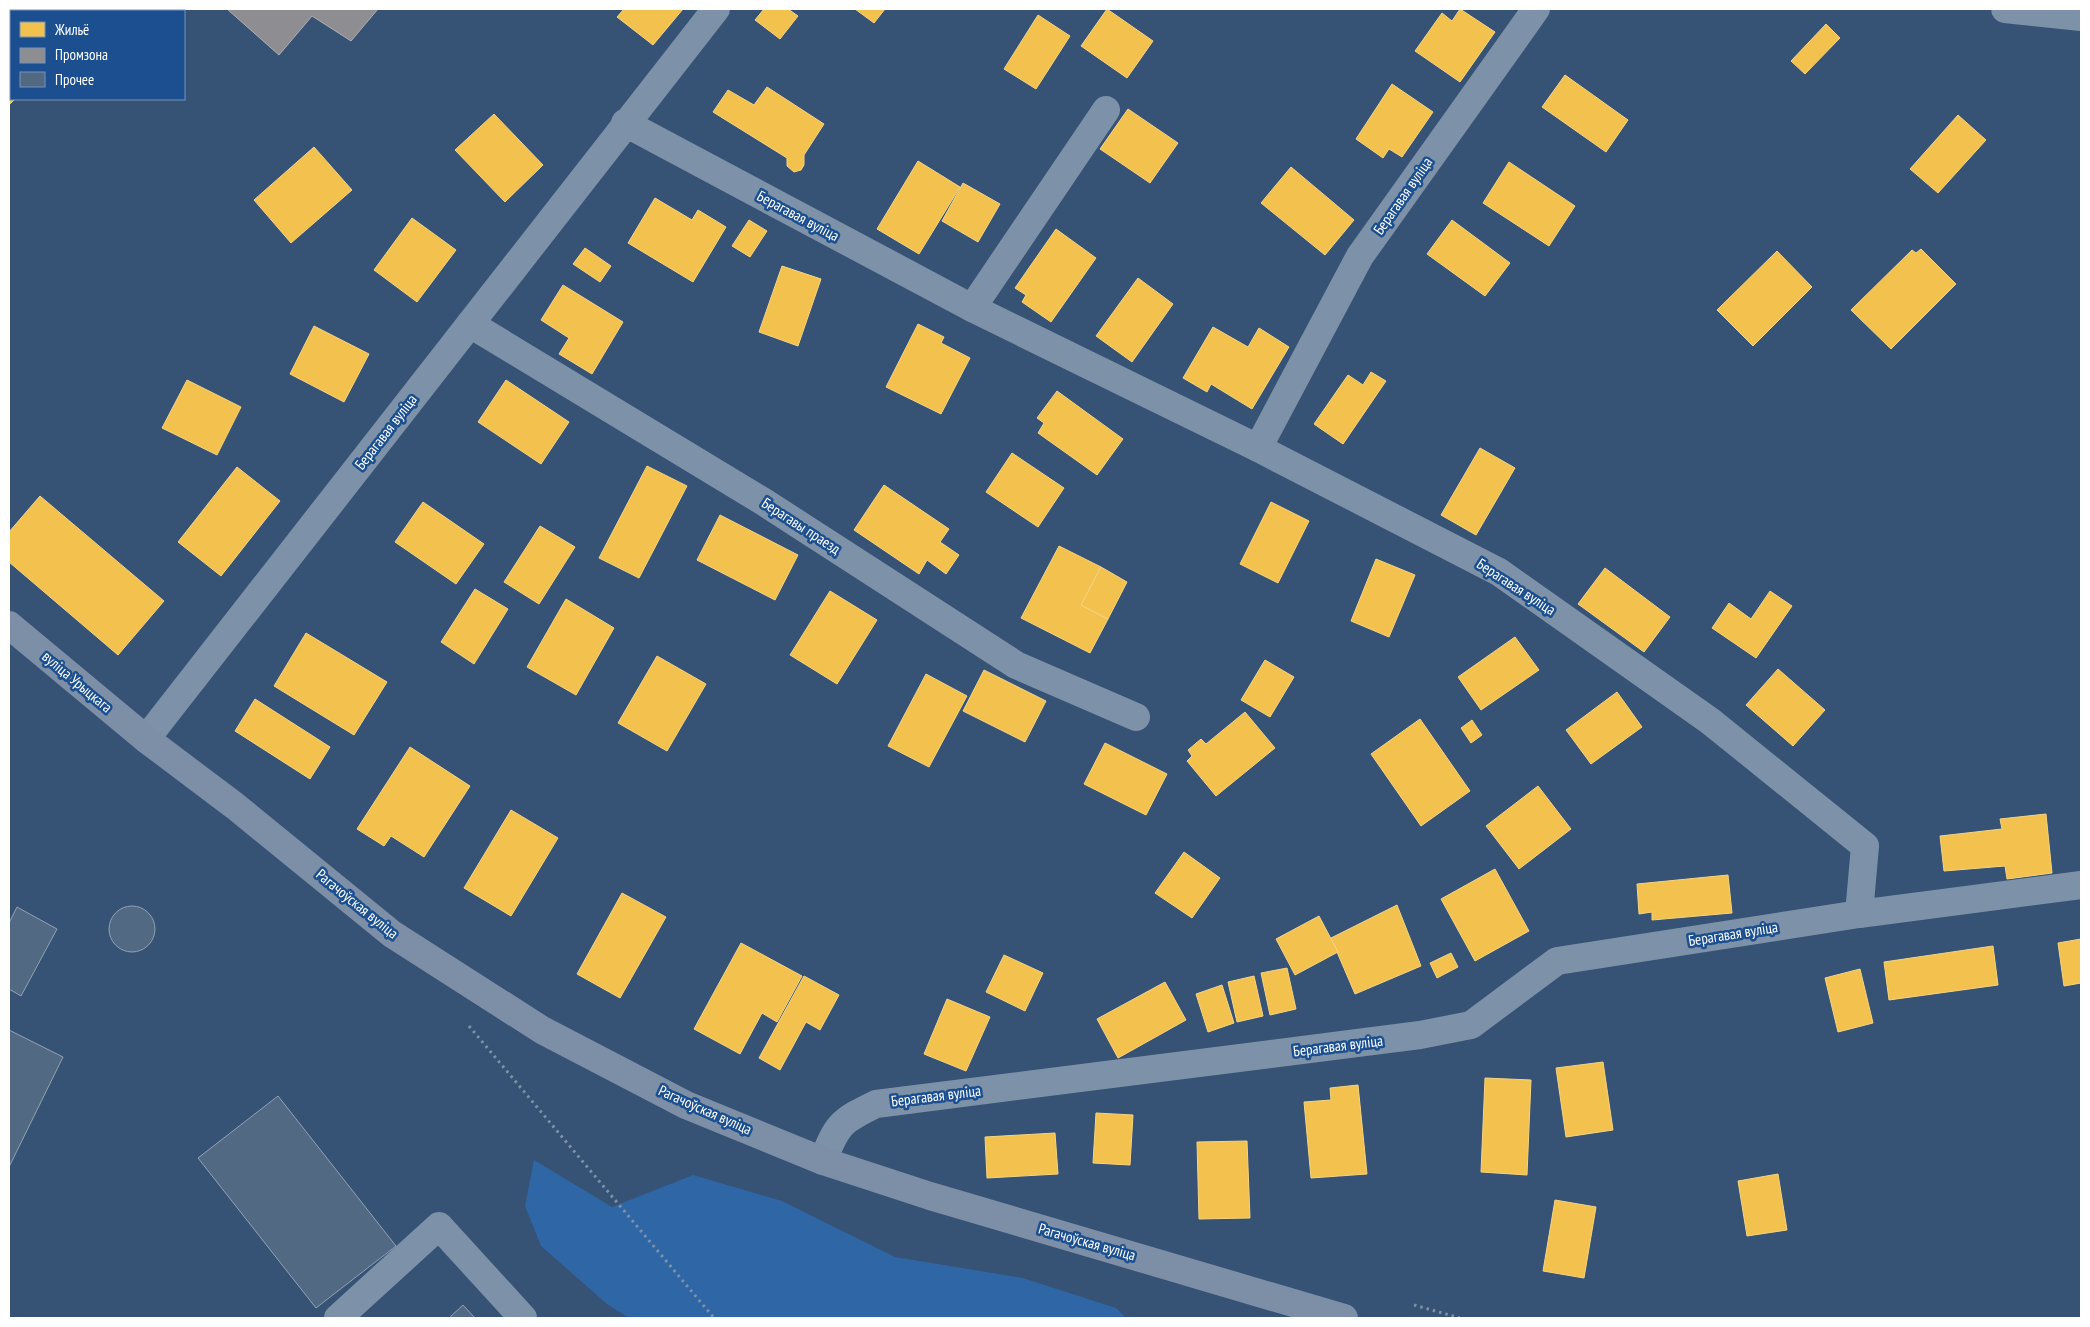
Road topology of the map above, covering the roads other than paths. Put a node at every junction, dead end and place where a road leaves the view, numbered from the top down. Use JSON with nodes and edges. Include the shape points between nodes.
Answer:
{"nodes":[{"id":1,"x":716,"y":9,"type":"edge"},
{"id":2,"x":1536,"y":9,"type":"edge"},
{"id":3,"x":2005,"y":9,"type":"edge"},
{"id":4,"x":2081,"y":17,"type":"edge"},
{"id":5,"x":1106,"y":110,"type":"dead end"},
{"id":6,"x":625,"y":124,"type":"junction"},
{"id":7,"x":972,"y":308,"type":"junction"},
{"id":8,"x":470,"y":324,"type":"junction"},
{"id":9,"x":1258,"y":448,"type":"junction"},
{"id":10,"x":9,"y":625,"type":"edge"},
{"id":11,"x":1136,"y":717,"type":"dead end"},
{"id":12,"x":146,"y":739,"type":"junction"},
{"id":13,"x":2081,"y":885,"type":"edge"},
{"id":14,"x":1859,"y":914,"type":"junction"},
{"id":15,"x":823,"y":1161,"type":"junction"},
{"id":16,"x":338,"y":1318,"type":"edge"},
{"id":17,"x":524,"y":1318,"type":"edge"},
{"id":18,"x":1344,"y":1318,"type":"edge"}],
"edges":[{"from":1,"to":6,"type":"street","name":"Берагавая вуліца"},
{"from":2,"to":9,"type":"street","name":"Берагавая вуліца","via":[[1360,256]]},
{"from":3,"to":4,"type":"street"},
{"from":5,"to":7,"type":"street"},
{"from":6,"to":7,"type":"street","name":"Берагавая вуліца"},
{"from":6,"to":8,"type":"street","name":"Берагавая вуліца"},
{"from":7,"to":9,"type":"street","name":"Берагавая вуліца"},
{"from":8,"to":11,"type":"street","name":"Берагавы праезд","via":[[764,502],[1016,665]]},
{"from":8,"to":12,"type":"street","name":"Берагавая вуліца"},
{"from":9,"to":14,"type":"street","name":"Берагавая вуліца","via":[[1499,572],[1710,721],[1865,846]]},
{"from":10,"to":12,"type":"main road","name":"вуліца Урыцкага"},
{"from":12,"to":15,"type":"main road","name":"Рагачоўская вуліца","via":[[235,806],[392,934],[542,1030],[686,1105]]},
{"from":13,"to":14,"type":"street","name":"Берагавая вуліца"},
{"from":14,"to":15,"type":"street","name":"Берагавая вуліца","via":[[1557,961],[1471,1025],[1420,1035],[876,1104],[850,1116],[834,1133]]},
{"from":15,"to":18,"type":"main road","name":"Рагачоўская вуліца","via":[[930,1196]]},
{"from":16,"to":17,"type":"street","via":[[439,1226]]}]}
